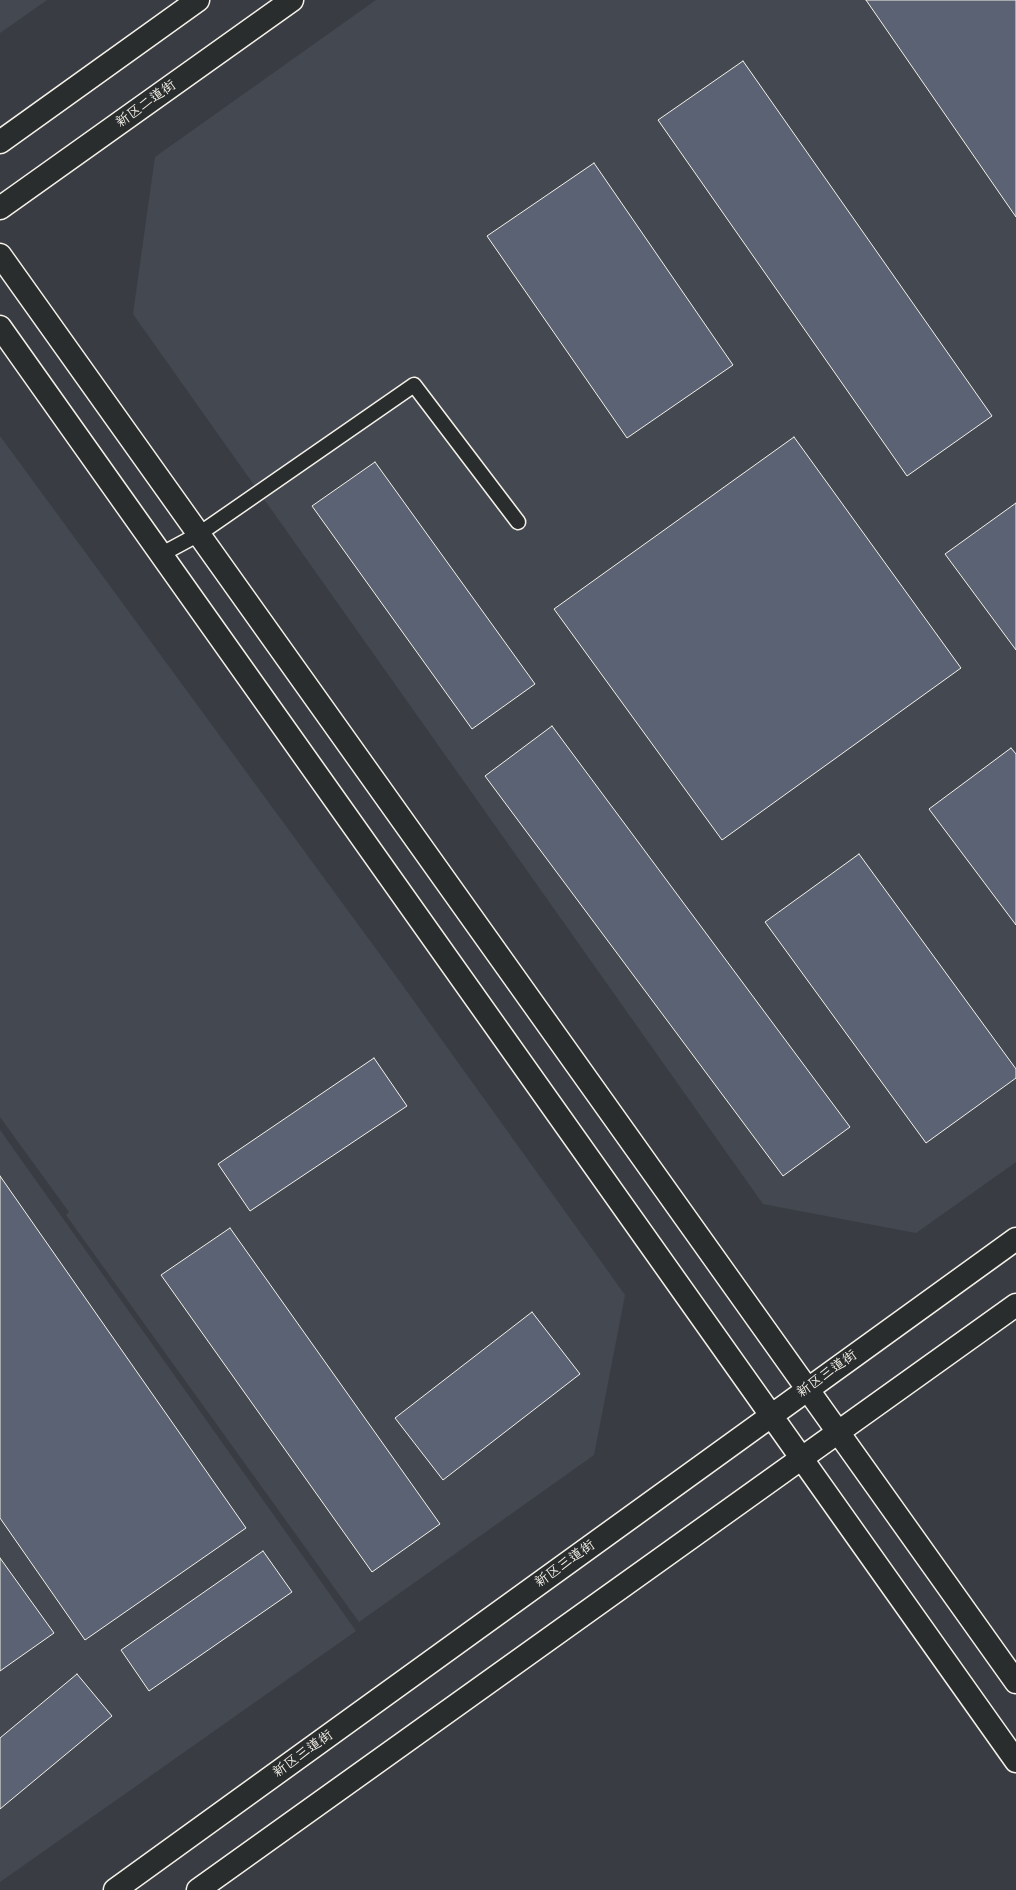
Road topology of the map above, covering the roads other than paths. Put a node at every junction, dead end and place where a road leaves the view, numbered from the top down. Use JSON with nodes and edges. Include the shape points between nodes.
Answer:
{"nodes":[{"id":1,"x":198,"y":0,"type":"edge"},
{"id":2,"x":292,"y":0,"type":"edge"},
{"id":3,"x":0,"y":142,"type":"edge"},
{"id":4,"x":0,"y":208,"type":"edge"},
{"id":5,"x":0,"y":255,"type":"edge"},
{"id":6,"x":0,"y":326,"type":"edge"},
{"id":7,"x":518,"y":522,"type":"dead end"},
{"id":8,"x":199,"y":534,"type":"junction"},
{"id":9,"x":162,"y":554,"type":"junction"},
{"id":10,"x":1016,"y":1239,"type":"edge"},
{"id":11,"x":1016,"y":1305,"type":"edge"},
{"id":12,"x":807,"y":1388,"type":"junction"},
{"id":13,"x":770,"y":1415,"type":"junction"},
{"id":14,"x":838,"y":1432,"type":"junction"},
{"id":15,"x":802,"y":1458,"type":"junction"},
{"id":16,"x":1016,"y":1682,"type":"edge"},
{"id":17,"x":1016,"y":1761,"type":"edge"},
{"id":18,"x":115,"y":1890,"type":"edge"},
{"id":19,"x":198,"y":1890,"type":"edge"}],
"edges":[{"from":1,"to":3,"type":"street"},
{"from":2,"to":4,"type":"street","name":"新区二道街"},
{"from":5,"to":8,"type":"street"},
{"from":6,"to":9,"type":"street"},
{"from":7,"to":8,"type":"lane","via":[[414,385]]},
{"from":8,"to":9,"type":"lane"},
{"from":8,"to":12,"type":"street"},
{"from":9,"to":13,"type":"street"},
{"from":10,"to":12,"type":"street","name":"新区三道街"},
{"from":11,"to":14,"type":"street"},
{"from":12,"to":13,"type":"street","name":"新区三道街"},
{"from":12,"to":14,"type":"street"},
{"from":13,"to":15,"type":"street"},
{"from":13,"to":18,"type":"street","name":"新区三道街"},
{"from":14,"to":15,"type":"street"},
{"from":14,"to":16,"type":"street"},
{"from":15,"to":17,"type":"street"},
{"from":15,"to":19,"type":"street"}]}
